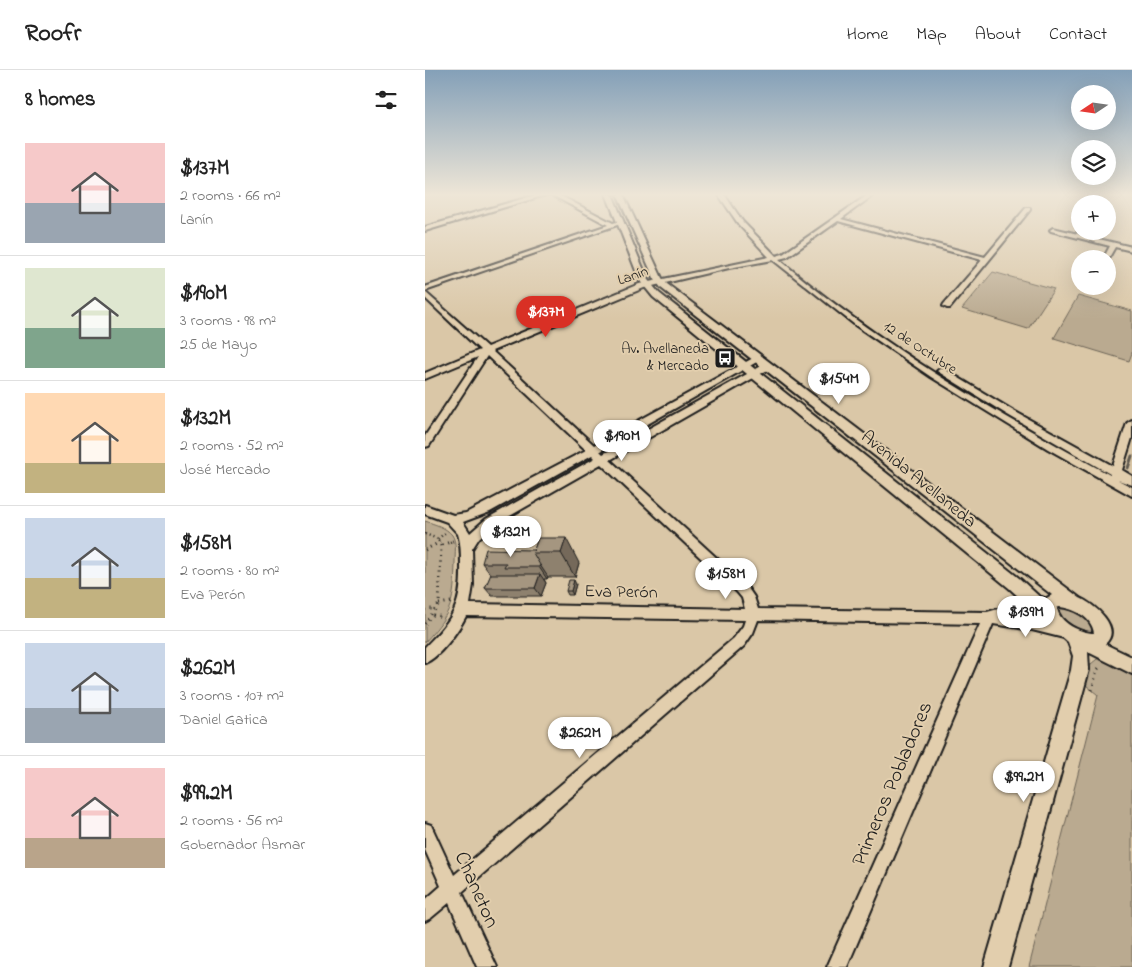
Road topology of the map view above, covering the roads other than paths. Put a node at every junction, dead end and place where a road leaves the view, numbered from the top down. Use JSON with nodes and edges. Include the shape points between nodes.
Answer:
{"nodes":[{"id":1,"x":581,"y":236,"type":"edge"},
{"id":2,"x":622,"y":236,"type":"edge"},
{"id":3,"x":639,"y":236,"type":"edge"},
{"id":4,"x":755,"y":236,"type":"edge"},
{"id":5,"x":761,"y":236,"type":"edge"},
{"id":6,"x":811,"y":236,"type":"edge"},
{"id":7,"x":899,"y":236,"type":"edge"},
{"id":8,"x":1005,"y":236,"type":"edge"},
{"id":9,"x":1102,"y":240,"type":"edge"},
{"id":10,"x":1113,"y":244,"type":"junction"},
{"id":11,"x":1132,"y":249,"type":"edge"},
{"id":12,"x":1110,"y":250,"type":"edge"},
{"id":13,"x":779,"y":257,"type":"junction"},
{"id":14,"x":986,"y":259,"type":"junction"},
{"id":15,"x":660,"y":282,"type":"junction"},
{"id":16,"x":646,"y":285,"type":"junction"},
{"id":17,"x":425,"y":289,"type":"edge"},
{"id":18,"x":425,"y":294,"type":"edge"},
{"id":19,"x":947,"y":306,"type":"dead end"},
{"id":20,"x":486,"y":351,"type":"junction"},
{"id":21,"x":763,"y":362,"type":"junction"},
{"id":22,"x":749,"y":370,"type":"junction"},
{"id":23,"x":425,"y":376,"type":"edge"},
{"id":24,"x":1132,"y":423,"type":"edge"},
{"id":25,"x":425,"y":444,"type":"edge"},
{"id":26,"x":593,"y":450,"type":"junction"},
{"id":27,"x":602,"y":459,"type":"junction"},
{"id":28,"x":1114,"y":477,"type":"junction"},
{"id":29,"x":1132,"y":481,"type":"edge"},
{"id":30,"x":1132,"y":492,"type":"edge"},
{"id":31,"x":425,"y":509,"type":"edge"},
{"id":32,"x":449,"y":525,"type":"junction"},
{"id":33,"x":466,"y":550,"type":"junction"},
{"id":34,"x":1057,"y":600,"type":"junction"},
{"id":35,"x":1074,"y":603,"type":"junction"},
{"id":36,"x":1038,"y":604,"type":"junction"},
{"id":37,"x":457,"y":606,"type":"junction"},
{"id":38,"x":753,"y":614,"type":"junction"},
{"id":39,"x":989,"y":618,"type":"junction"},
{"id":40,"x":1053,"y":620,"type":"junction"},
{"id":41,"x":1075,"y":637,"type":"junction"},
{"id":42,"x":425,"y":657,"type":"edge"},
{"id":43,"x":1132,"y":666,"type":"edge"},
{"id":44,"x":425,"y":831,"type":"edge"},
{"id":45,"x":452,"y":889,"type":"junction"},
{"id":46,"x":425,"y":912,"type":"edge"},
{"id":47,"x":487,"y":967,"type":"edge"},
{"id":48,"x":837,"y":967,"type":"edge"},
{"id":49,"x":996,"y":967,"type":"edge"}],
"edges":[{"from":1,"to":17,"type":"street"},
{"from":2,"to":16,"type":"street","name":"Avenida Avellaneda"},
{"from":3,"to":15,"type":"street","name":"Avenida Avellaneda"},
{"from":4,"to":13,"type":"street","name":"12 de Octubre"},
{"from":5,"to":13,"type":"street","name":"12 de Octubre"},
{"from":6,"to":13,"type":"street","name":"Lanín"},
{"from":7,"to":14,"type":"street"},
{"from":8,"to":14,"type":"street"},
{"from":9,"to":10,"type":"street"},
{"from":10,"to":11,"type":"street"},
{"from":10,"to":12,"type":"street"},
{"from":13,"to":15,"type":"street","name":"Lanín"},
{"from":13,"to":28,"type":"street","name":"12 de Octubre","via":[[908,350]]},
{"from":14,"to":19,"type":"street"},
{"from":15,"to":16,"type":"street","name":"Lanín"},
{"from":15,"to":21,"type":"street","name":"Avenida Avellaneda"},
{"from":16,"to":20,"type":"street","name":"Lanín"},
{"from":16,"to":22,"type":"street","name":"Avenida Avellaneda"},
{"from":18,"to":20,"type":"street"},
{"from":20,"to":23,"type":"street","name":"Lanín"},
{"from":20,"to":25,"type":"street"},
{"from":20,"to":26,"type":"street"},
{"from":21,"to":22,"type":"street"},
{"from":21,"to":35,"type":"street","name":"Avenida Avellaneda"},
{"from":22,"to":26,"type":"street"},
{"from":22,"to":27,"type":"street"},
{"from":22,"to":36,"type":"street","name":"Avenida Avellaneda"},
{"from":24,"to":28,"type":"street"},
{"from":26,"to":27,"type":"street"},
{"from":26,"to":32,"type":"street","via":[[486,509]]},
{"from":27,"to":33,"type":"street","via":[[484,526]]},
{"from":27,"to":38,"type":"street","via":[[746,594]]},
{"from":28,"to":29,"type":"street","name":"12 de Octubre"},
{"from":28,"to":30,"type":"street","name":"12 de Octubre"},
{"from":31,"to":32,"type":"street"},
{"from":32,"to":33,"type":"street","via":[[458,523],[465,533]]},
{"from":33,"to":37,"type":"street","via":[[466,589]]},
{"from":34,"to":35,"type":"street","name":"Avenida Avellaneda"},
{"from":34,"to":36,"type":"street","name":"Eva Perón"},
{"from":34,"to":40,"type":"street","via":[[1049,605]]},
{"from":35,"to":41,"type":"street","name":"Avenida Avellaneda","via":[[1093,614],[1103,629],[1101,637],[1093,641]]},
{"from":36,"to":39,"type":"street","name":"Eva Perón"},
{"from":36,"to":40,"type":"street","name":"Avenida Avellaneda"},
{"from":37,"to":38,"type":"street","name":"Eva Perón"},
{"from":37,"to":42,"type":"street","via":[[450,628]]},
{"from":38,"to":39,"type":"street","name":"Eva Perón"},
{"from":38,"to":45,"type":"street","via":[[749,630],[739,642]]},
{"from":39,"to":41,"type":"street","name":"Eva Perón","via":[[1041,626]]},
{"from":39,"to":48,"type":"street","name":"Primeros Pobladores"},
{"from":40,"to":41,"type":"street","name":"Avenida Avellaneda"},
{"from":41,"to":43,"type":"street","name":"Avenida Avellaneda"},
{"from":41,"to":49,"type":"street","via":[[1081,656],[1080,670]]},
{"from":44,"to":45,"type":"street","name":"Chaneton"},
{"from":45,"to":46,"type":"street"},
{"from":45,"to":47,"type":"street","name":"Chaneton"}]}
